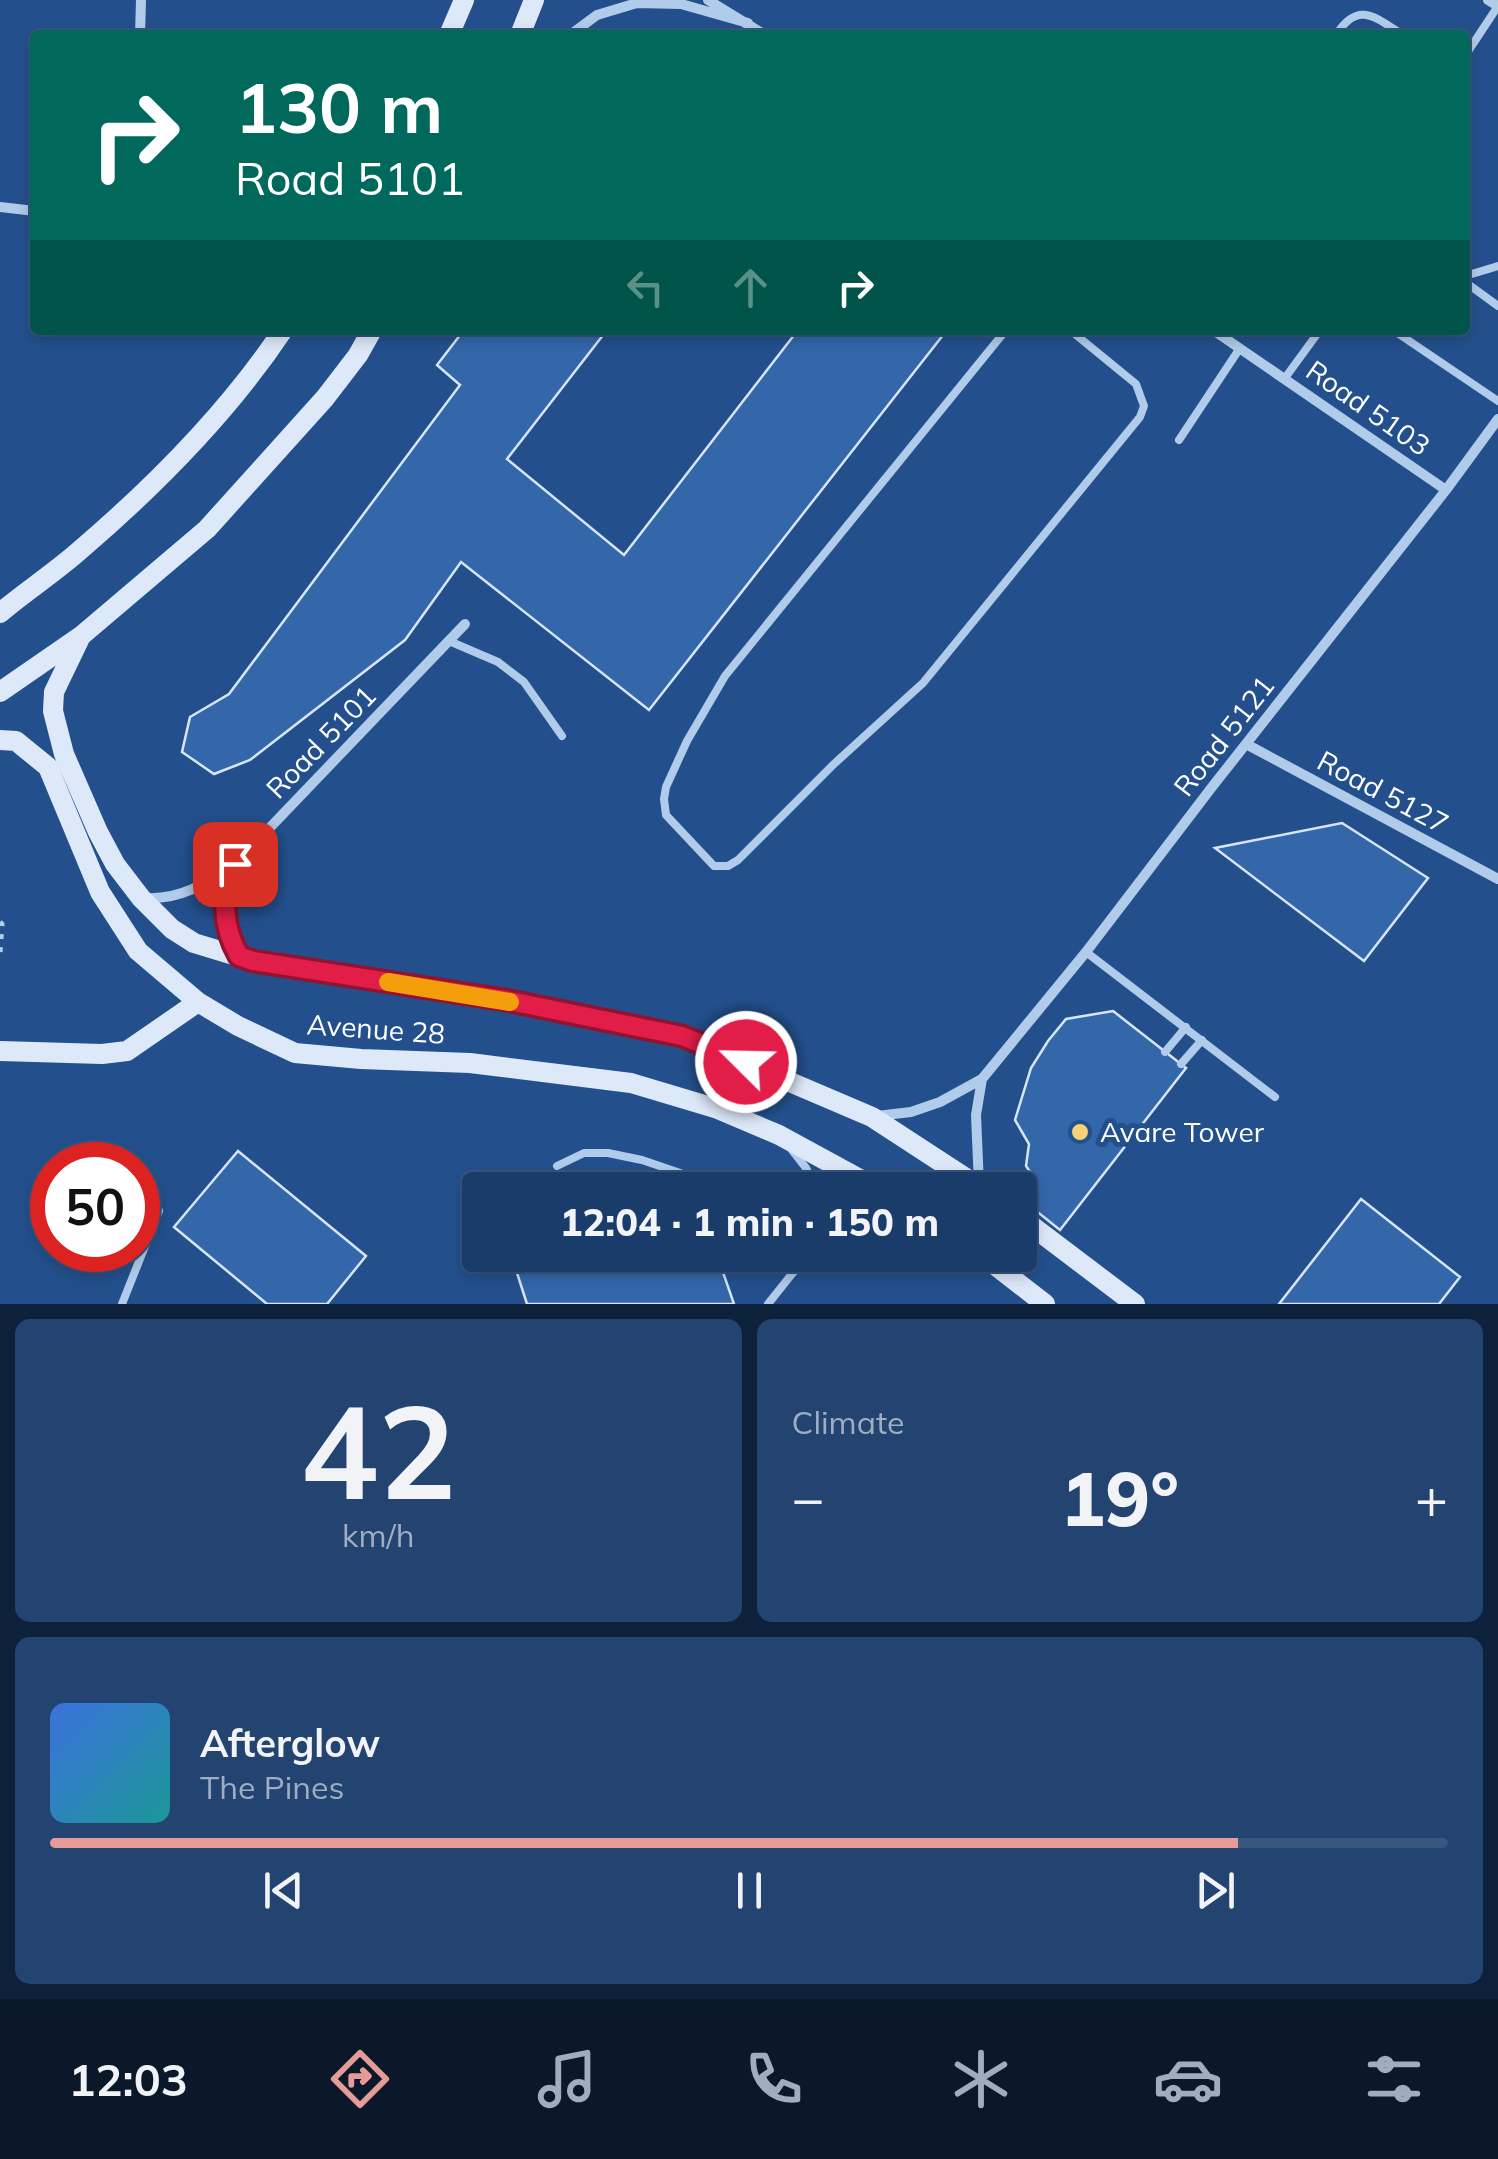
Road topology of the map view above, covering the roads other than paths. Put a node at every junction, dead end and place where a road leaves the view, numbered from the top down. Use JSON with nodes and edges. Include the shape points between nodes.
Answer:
{"nodes":[{"id":1,"x":141,"y":0,"type":"edge"},
{"id":2,"x":464,"y":0,"type":"edge"},
{"id":3,"x":534,"y":0,"type":"edge"},
{"id":4,"x":708,"y":0,"type":"edge"},
{"id":5,"x":1488,"y":0,"type":"edge"},
{"id":6,"x":1498,"y":6,"type":"edge"},
{"id":7,"x":748,"y":23,"type":"junction"},
{"id":8,"x":140,"y":30,"type":"edge"},
{"id":9,"x":451,"y":30,"type":"edge"},
{"id":10,"x":522,"y":30,"type":"edge"},
{"id":11,"x":576,"y":30,"type":"edge"},
{"id":12,"x":758,"y":30,"type":"edge"},
{"id":13,"x":1339,"y":30,"type":"edge"},
{"id":14,"x":1394,"y":30,"type":"edge"},
{"id":15,"x":1470,"y":48,"type":"edge"},
{"id":16,"x":0,"y":207,"type":"edge"},
{"id":17,"x":30,"y":210,"type":"edge"},
{"id":18,"x":1498,"y":266,"type":"edge"},
{"id":19,"x":1470,"y":277,"type":"edge"},
{"id":20,"x":1470,"y":283,"type":"edge"},
{"id":21,"x":1498,"y":306,"type":"edge"},
{"id":22,"x":280,"y":335,"type":"edge"},
{"id":23,"x":369,"y":335,"type":"edge"},
{"id":24,"x":1002,"y":335,"type":"edge"},
{"id":25,"x":1076,"y":335,"type":"edge"},
{"id":26,"x":1220,"y":335,"type":"edge"},
{"id":27,"x":1316,"y":335,"type":"edge"},
{"id":28,"x":1400,"y":335,"type":"edge"},
{"id":29,"x":1240,"y":348,"type":"junction"},
{"id":30,"x":1285,"y":378,"type":"junction"},
{"id":31,"x":1498,"y":400,"type":"edge"},
{"id":32,"x":1498,"y":419,"type":"edge"},
{"id":33,"x":1179,"y":440,"type":"dead end"},
{"id":34,"x":1446,"y":490,"type":"junction"},
{"id":35,"x":1,"y":611,"type":"edge"},
{"id":36,"x":465,"y":624,"type":"dead end"},
{"id":37,"x":81,"y":636,"type":"junction"},
{"id":38,"x":449,"y":641,"type":"junction"},
{"id":39,"x":0,"y":692,"type":"edge"},
{"id":40,"x":562,"y":736,"type":"dead end"},
{"id":41,"x":0,"y":740,"type":"edge"},
{"id":42,"x":1246,"y":744,"type":"junction"},
{"id":43,"x":235,"y":864,"type":"junction"},
{"id":44,"x":1498,"y":880,"type":"edge"},
{"id":45,"x":142,"y":898,"type":"junction"},
{"id":46,"x":1086,"y":952,"type":"junction"},
{"id":47,"x":239,"y":956,"type":"junction"},
{"id":48,"x":198,"y":1002,"type":"junction"},
{"id":49,"x":1186,"y":1027,"type":"junction"},
{"id":50,"x":1202,"y":1040,"type":"junction"},
{"id":51,"x":0,"y":1051,"type":"edge"},
{"id":52,"x":1165,"y":1052,"type":"dead end"},
{"id":53,"x":1182,"y":1064,"type":"dead end"},
{"id":54,"x":982,"y":1079,"type":"junction"},
{"id":55,"x":1275,"y":1097,"type":"dead end"},
{"id":56,"x":872,"y":1117,"type":"junction"},
{"id":57,"x":780,"y":1135,"type":"junction"},
{"id":58,"x":557,"y":1166,"type":"dead end"},
{"id":59,"x":677,"y":1172,"type":"edge"},
{"id":60,"x":808,"y":1172,"type":"edge"},
{"id":61,"x":847,"y":1172,"type":"edge"},
{"id":62,"x":957,"y":1172,"type":"edge"},
{"id":63,"x":981,"y":1172,"type":"edge"},
{"id":64,"x":1037,"y":1230,"type":"edge"},
{"id":65,"x":135,"y":1272,"type":"edge"},
{"id":66,"x":794,"y":1272,"type":"edge"},
{"id":67,"x":1004,"y":1272,"type":"edge"},
{"id":68,"x":122,"y":1304,"type":"edge"},
{"id":69,"x":768,"y":1304,"type":"edge"},
{"id":70,"x":1045,"y":1304,"type":"edge"},
{"id":71,"x":1135,"y":1304,"type":"edge"}],
"edges":[{"from":1,"to":8,"type":"street"},
{"from":2,"to":9,"type":"main road"},
{"from":3,"to":10,"type":"main road"},
{"from":4,"to":7,"type":"street"},
{"from":5,"to":6,"type":"street"},
{"from":6,"to":15,"type":"lane"},
{"from":7,"to":11,"type":"street","via":[[681,4],[637,3],[597,14]]},
{"from":7,"to":12,"type":"street"},
{"from":13,"to":14,"type":"lane","via":[[1365,13]]},
{"from":16,"to":17,"type":"street"},
{"from":18,"to":19,"type":"lane"},
{"from":20,"to":21,"type":"lane"},
{"from":22,"to":35,"type":"main road","via":[[146,492]]},
{"from":23,"to":37,"type":"main road","via":[[325,398],[207,529]]},
{"from":24,"to":25,"type":"lane","via":[[725,676],[687,741],[666,787],[666,815],[714,866],[738,860],[923,683],[1140,417],[1144,406],[1136,384]]},
{"from":26,"to":29,"type":"street","name":"Road 5103"},
{"from":27,"to":30,"type":"lane"},
{"from":28,"to":31,"type":"lane"},
{"from":29,"to":30,"type":"street","name":"Road 5103"},
{"from":29,"to":33,"type":"lane"},
{"from":30,"to":34,"type":"street","name":"Road 5103"},
{"from":32,"to":34,"type":"street","name":"Road 5121"},
{"from":34,"to":42,"type":"street","name":"Road 5121"},
{"from":36,"to":38,"type":"street","name":"Road 5101"},
{"from":37,"to":39,"type":"main road"},
{"from":37,"to":45,"type":"main road","name":"Avenue 28","via":[[54,692],[64,754],[115,864]]},
{"from":38,"to":40,"type":"lane","via":[[498,662],[524,682]]},
{"from":38,"to":43,"type":"street","name":"Road 5101"},
{"from":41,"to":48,"type":"main road","name":"Avenue 28","via":[[16,741],[48,767],[100,892],[128,937]]},
{"from":42,"to":44,"type":"street","name":"Road 5127"},
{"from":42,"to":46,"type":"street","name":"Road 5121"},
{"from":43,"to":45,"type":"street","name":"Road 5101","via":[[175,897]]},
{"from":43,"to":47,"type":"street","via":[[224,911]]},
{"from":45,"to":47,"type":"main road","name":"Avenue 28","via":[[194,943]]},
{"from":46,"to":49,"type":"lane"},
{"from":46,"to":54,"type":"street","name":"Road 5121"},
{"from":47,"to":56,"type":"main road","name":"Avenue 28","via":[[682,1036]]},
{"from":48,"to":51,"type":"main road","via":[[127,1051]]},
{"from":48,"to":57,"type":"main road","name":"Avenue 28","via":[[295,1053],[470,1063],[631,1083]]},
{"from":49,"to":50,"type":"lane"},
{"from":49,"to":52,"type":"lane"},
{"from":50,"to":53,"type":"lane"},
{"from":50,"to":55,"type":"lane"},
{"from":54,"to":56,"type":"street","name":"Road 5121","via":[[940,1102]]},
{"from":54,"to":63,"type":"street","via":[[976,1114]]},
{"from":56,"to":62,"type":"main road","name":"Avenue 28"},
{"from":57,"to":60,"type":"lane"},
{"from":57,"to":61,"type":"main road","name":"Avenue 28"},
{"from":58,"to":59,"type":"lane","via":[[584,1153],[608,1153]]},
{"from":64,"to":71,"type":"main road"},
{"from":65,"to":68,"type":"lane"},
{"from":66,"to":69,"type":"lane"},
{"from":67,"to":70,"type":"main road"}]}
